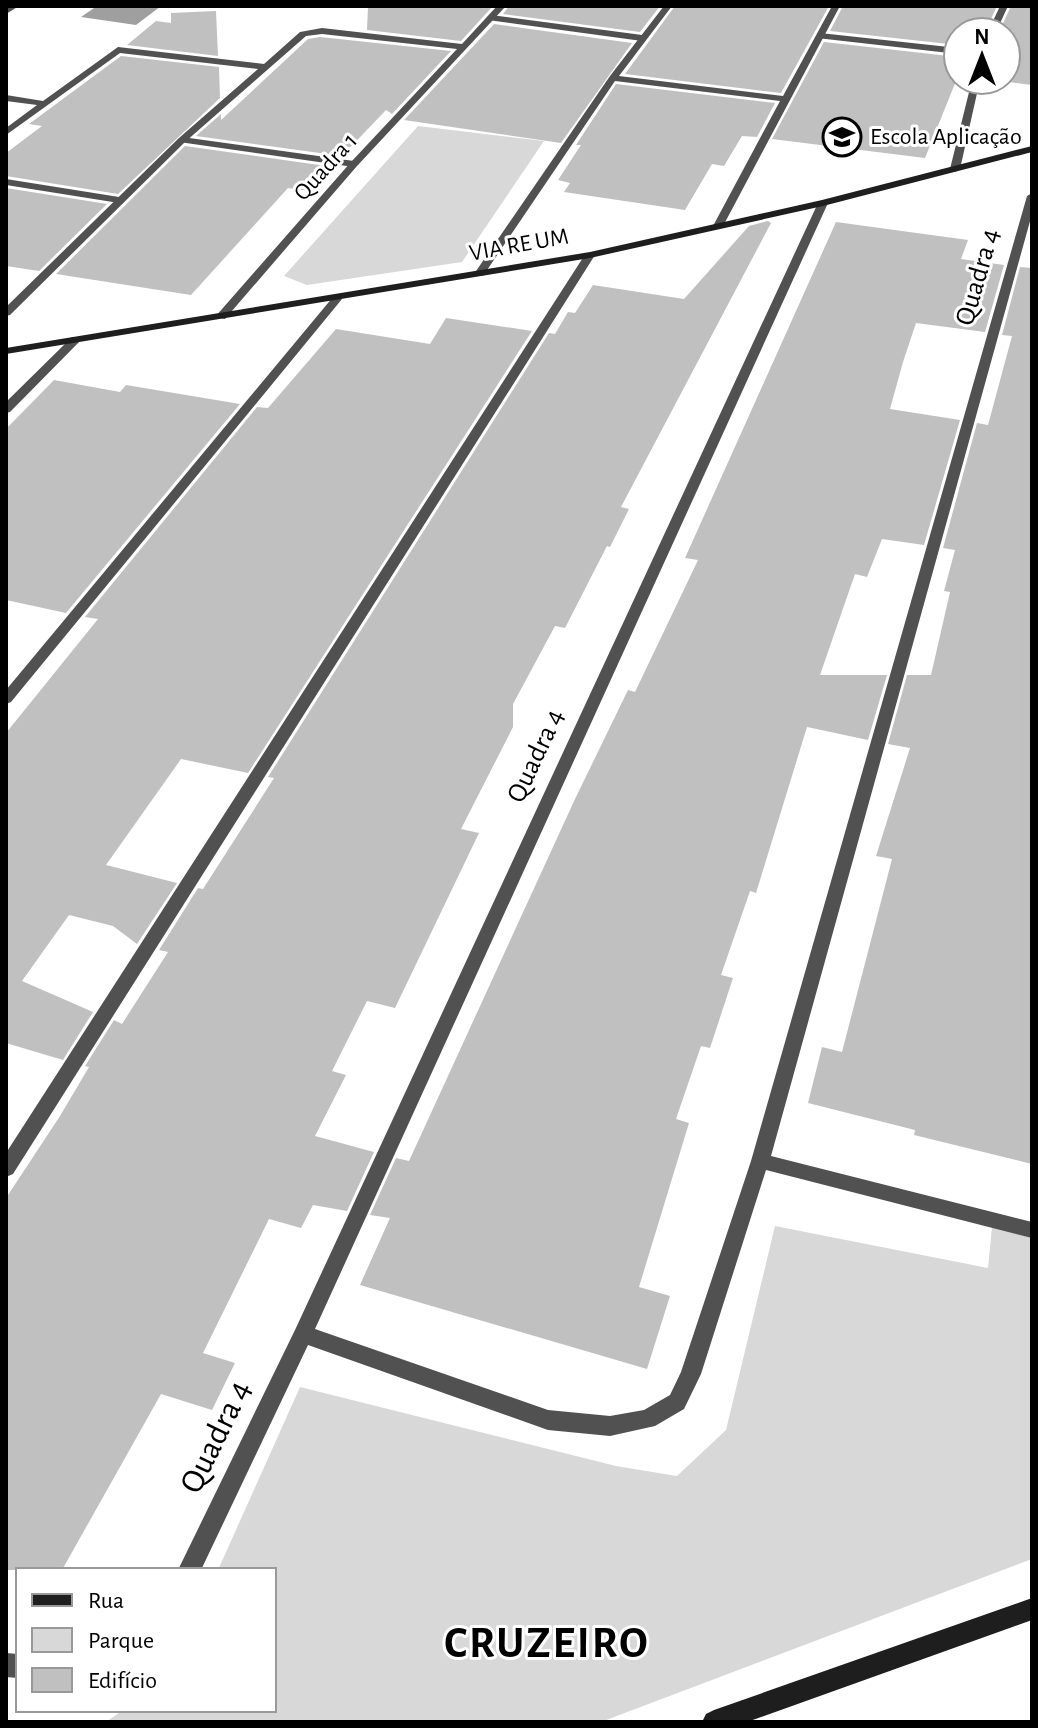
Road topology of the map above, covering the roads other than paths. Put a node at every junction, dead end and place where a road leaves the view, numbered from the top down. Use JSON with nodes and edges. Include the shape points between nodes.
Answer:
{"nodes":[{"id":1,"x":15,"y":6,"type":"edge"},
{"id":2,"x":502,"y":6,"type":"edge"},
{"id":3,"x":668,"y":6,"type":"edge"},
{"id":4,"x":836,"y":6,"type":"edge"},
{"id":5,"x":6,"y":11,"type":"edge"},
{"id":6,"x":491,"y":18,"type":"junction"},
{"id":7,"x":820,"y":36,"type":"junction"},
{"id":8,"x":642,"y":38,"type":"junction"},
{"id":9,"x":465,"y":47,"type":"junction"},
{"id":10,"x":942,"y":49,"type":"edge"},
{"id":11,"x":268,"y":67,"type":"junction"},
{"id":12,"x":613,"y":78,"type":"junction"},
{"id":13,"x":972,"y":96,"type":"edge"},
{"id":14,"x":6,"y":98,"type":"edge"},
{"id":15,"x":784,"y":99,"type":"junction"},
{"id":16,"x":42,"y":103,"type":"junction"},
{"id":17,"x":6,"y":132,"type":"edge"},
{"id":18,"x":182,"y":140,"type":"junction"},
{"id":19,"x":1032,"y":149,"type":"edge"},
{"id":20,"x":354,"y":164,"type":"junction"},
{"id":21,"x":955,"y":169,"type":"junction"},
{"id":22,"x":6,"y":182,"type":"edge"},
{"id":23,"x":1032,"y":196,"type":"edge"},
{"id":24,"x":119,"y":200,"type":"junction"},
{"id":25,"x":823,"y":203,"type":"junction"},
{"id":26,"x":718,"y":226,"type":"junction"},
{"id":27,"x":590,"y":255,"type":"junction"},
{"id":28,"x":479,"y":274,"type":"junction"},
{"id":29,"x":337,"y":299,"type":"junction"},
{"id":30,"x":6,"y":313,"type":"edge"},
{"id":31,"x":221,"y":317,"type":"junction"},
{"id":32,"x":76,"y":339,"type":"junction"},
{"id":33,"x":6,"y":351,"type":"edge"},
{"id":34,"x":6,"y":409,"type":"edge"},
{"id":35,"x":6,"y":699,"type":"edge"},
{"id":36,"x":760,"y":1161,"type":"junction"},
{"id":37,"x":6,"y":1169,"type":"edge"},
{"id":38,"x":1032,"y":1230,"type":"edge"},
{"id":39,"x":303,"y":1334,"type":"junction"},
{"id":40,"x":190,"y":1568,"type":"edge"},
{"id":41,"x":1032,"y":1609,"type":"edge"},
{"id":42,"x":714,"y":1722,"type":"edge"}],
"edges":[{"from":1,"to":5,"type":"street"},
{"from":2,"to":6,"type":"street","name":"Quadra 1"},
{"from":3,"to":8,"type":"street"},
{"from":4,"to":7,"type":"street"},
{"from":6,"to":8,"type":"street"},
{"from":6,"to":9,"type":"street","name":"Quadra 1"},
{"from":7,"to":10,"type":"street"},
{"from":7,"to":15,"type":"street"},
{"from":8,"to":12,"type":"street"},
{"from":9,"to":11,"type":"street","via":[[313,31]]},
{"from":9,"to":20,"type":"street","name":"Quadra 1"},
{"from":11,"to":16,"type":"street","via":[[124,49],[112,52]]},
{"from":11,"to":18,"type":"street"},
{"from":12,"to":15,"type":"street"},
{"from":12,"to":28,"type":"street"},
{"from":13,"to":21,"type":"street"},
{"from":14,"to":16,"type":"street"},
{"from":15,"to":26,"type":"street"},
{"from":16,"to":17,"type":"street"},
{"from":18,"to":20,"type":"street"},
{"from":18,"to":24,"type":"street"},
{"from":19,"to":21,"type":"street","name":"VIA RE UM"},
{"from":20,"to":31,"type":"street","name":"Quadra 1"},
{"from":21,"to":25,"type":"street","name":"VIA RE UM"},
{"from":22,"to":24,"type":"street"},
{"from":23,"to":36,"type":"street","name":"Quadra 4"},
{"from":24,"to":30,"type":"street"},
{"from":25,"to":26,"type":"street","name":"VIA RE UM"},
{"from":25,"to":39,"type":"street","name":"Quadra 4"},
{"from":26,"to":27,"type":"street","name":"VIA RE UM"},
{"from":27,"to":28,"type":"street","name":"VIA RE UM"},
{"from":27,"to":37,"type":"street"},
{"from":28,"to":29,"type":"street","name":"VIA RE UM"},
{"from":29,"to":31,"type":"street","name":"VIA RE UM"},
{"from":29,"to":35,"type":"street"},
{"from":31,"to":32,"type":"street","name":"VIA RE UM"},
{"from":32,"to":33,"type":"street","name":"VIA RE UM"},
{"from":32,"to":34,"type":"street"},
{"from":36,"to":38,"type":"street"},
{"from":36,"to":39,"type":"street","name":"Quadra 4","via":[[691,1374],[677,1402],[648,1419],[610,1426],[548,1420]]},
{"from":39,"to":40,"type":"street","name":"Quadra 4"},
{"from":41,"to":42,"type":"street"}]}
